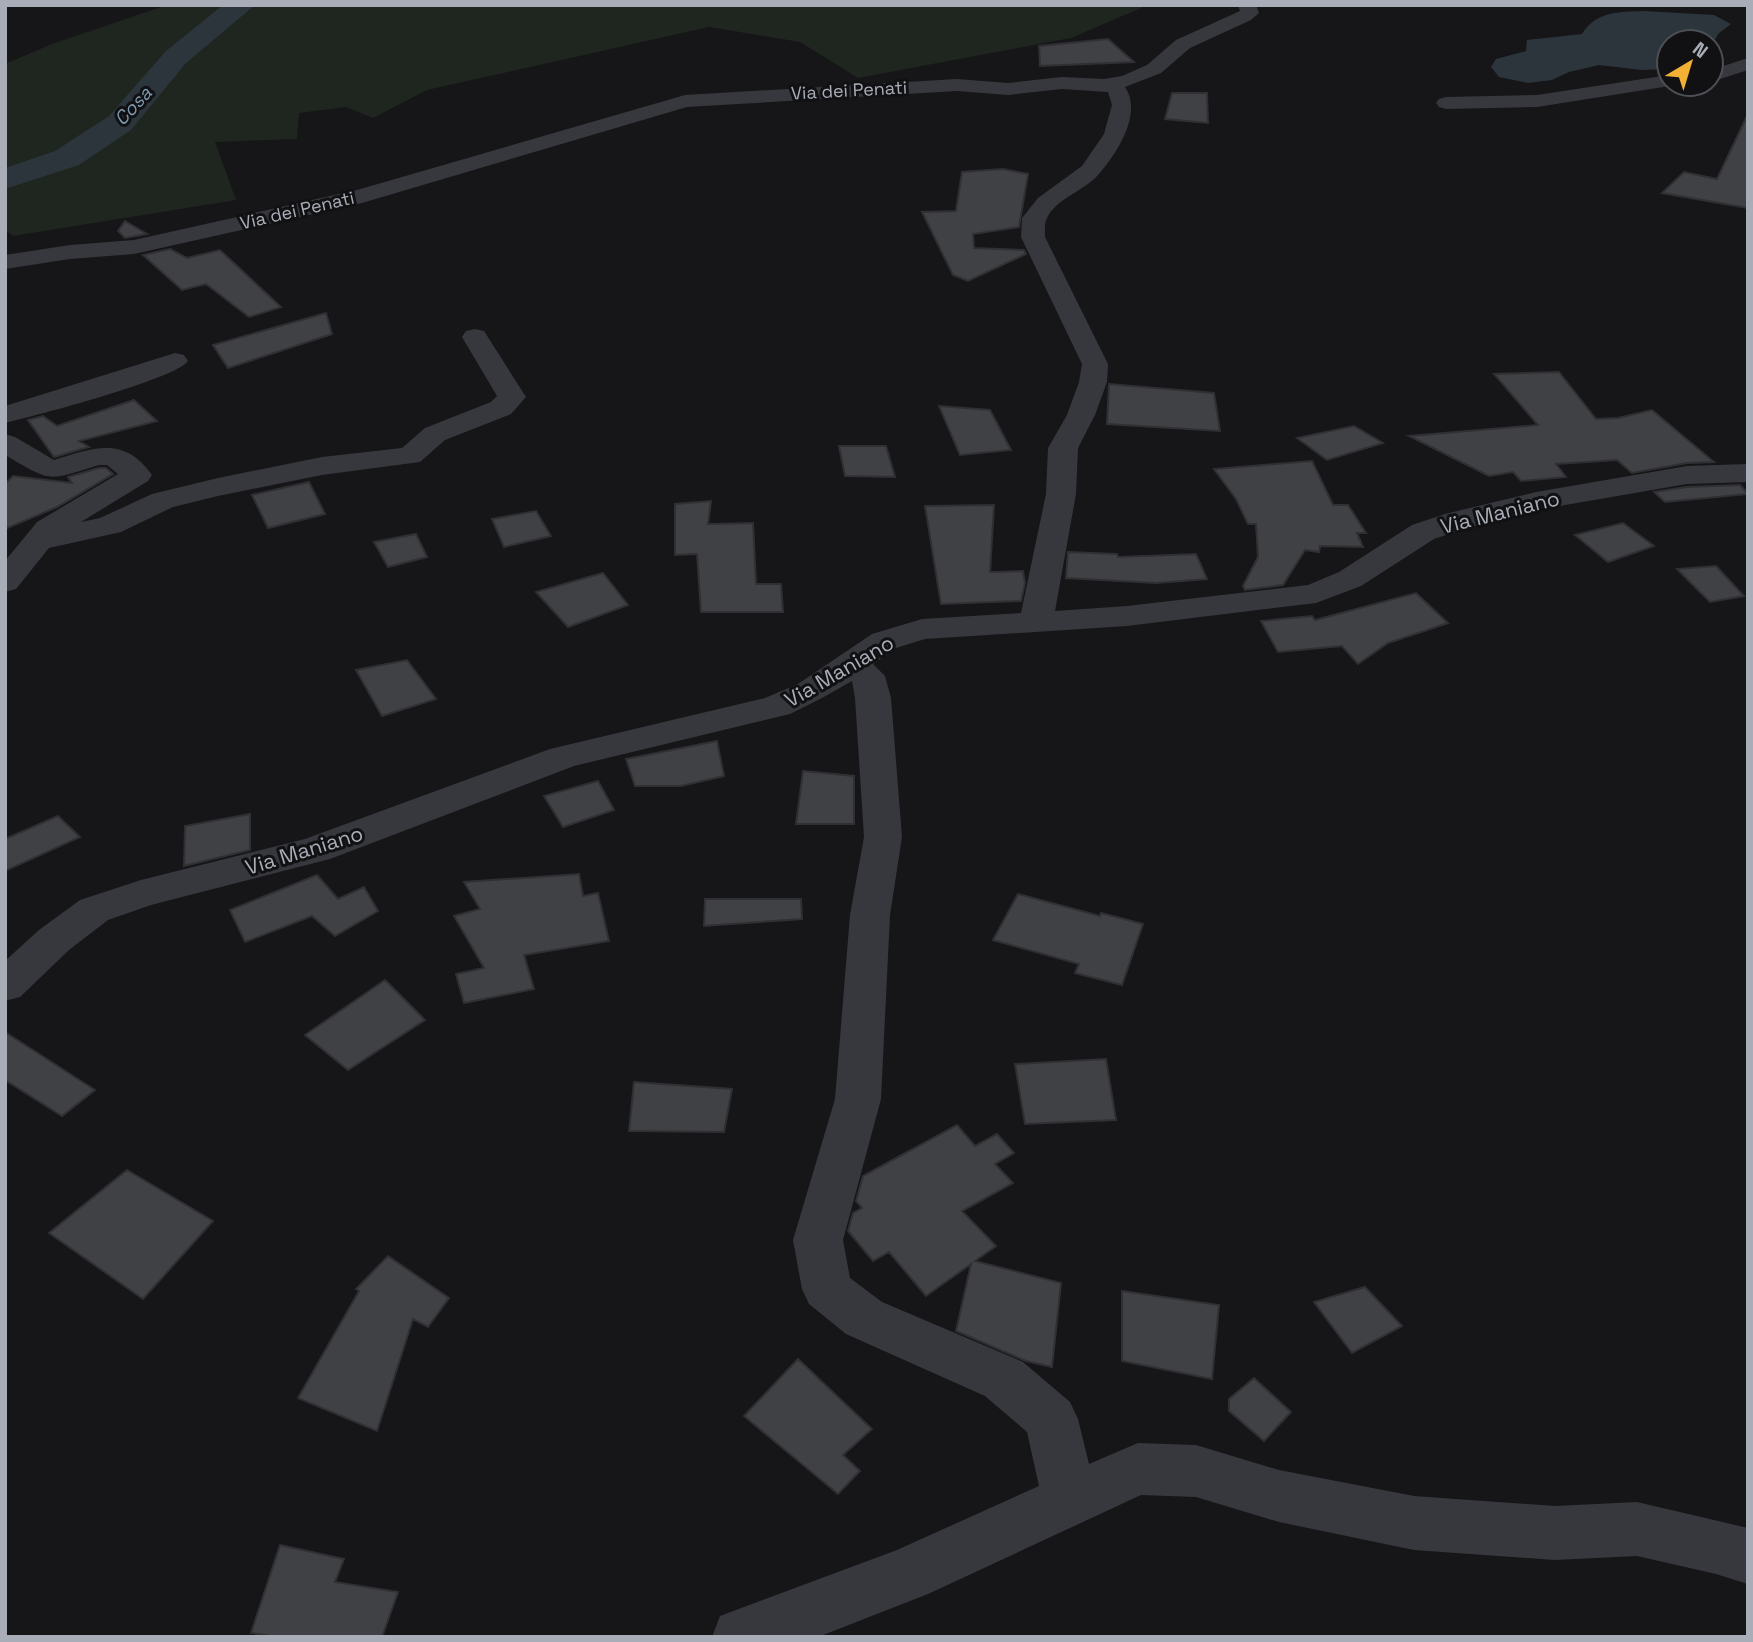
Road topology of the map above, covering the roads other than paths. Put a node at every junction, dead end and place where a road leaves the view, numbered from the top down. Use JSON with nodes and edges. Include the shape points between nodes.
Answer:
{"nodes":[{"id":1,"x":1248,"y":5,"type":"edge"},
{"id":2,"x":1748,"y":64,"type":"edge"},
{"id":3,"x":1725,"y":71,"type":"edge"},
{"id":4,"x":1655,"y":83,"type":"edge"},
{"id":5,"x":1110,"y":84,"type":"junction"},
{"id":6,"x":1446,"y":103,"type":"dead end"},
{"id":7,"x":5,"y":262,"type":"edge"},
{"id":8,"x":475,"y":337,"type":"dead end"},
{"id":9,"x":175,"y":361,"type":"dead end"},
{"id":10,"x":5,"y":415,"type":"edge"},
{"id":11,"x":5,"y":443,"type":"edge"},
{"id":12,"x":1748,"y":473,"type":"edge"},
{"id":13,"x":38,"y":541,"type":"junction"},
{"id":14,"x":5,"y":582,"type":"edge"},
{"id":15,"x":1036,"y":622,"type":"junction"},
{"id":16,"x":849,"y":663,"type":"junction"},
{"id":17,"x":5,"y":986,"type":"edge"},
{"id":18,"x":1070,"y":1498,"type":"junction"},
{"id":19,"x":1748,"y":1556,"type":"edge"},
{"id":20,"x":741,"y":1637,"type":"edge"}],
"edges":[{"from":1,"to":5,"type":"street","name":"Via dei Penati","via":[[1250,13],[1183,44],[1154,69]]},
{"from":2,"to":3,"type":"street"},
{"from":4,"to":6,"type":"street","via":[[1537,101]]},
{"from":5,"to":7,"type":"street","name":"Via dei Penati","via":[[1008,89],[957,85],[685,101],[362,195],[134,247]]},
{"from":5,"to":15,"type":"street","via":[[1118,90],[1122,106],[1115,134],[1090,171],[1046,203],[1034,218],[1032,237],[1095,364],[1089,393],[1063,448],[1061,494]]},
{"from":8,"to":13,"type":"street","via":[[512,397],[501,408],[435,434],[410,456],[322,466],[218,487],[163,500],[110,525]]},
{"from":9,"to":10,"type":"street"},
{"from":11,"to":13,"type":"street","via":[[51,470],[97,456],[114,456],[137,475],[48,529]]},
{"from":12,"to":15,"type":"street","name":"Via Maniano","via":[[1687,475],[1535,501],[1456,521],[1423,532],[1350,579],[1316,593]]},
{"from":13,"to":14,"type":"street"},
{"from":15,"to":16,"type":"street","name":"Via Maniano","via":[[922,629],[884,641]]},
{"from":16,"to":17,"type":"street","name":"Via Maniano","via":[[810,691],[777,706],[563,757],[317,850],[94,910]]},
{"from":16,"to":18,"type":"street","via":[[868,676],[873,698],[883,837],[870,915],[858,1099],[818,1241],[827,1289],[864,1318],[1004,1379],[1051,1419]]},
{"from":18,"to":19,"type":"street","via":[[1138,1469],[1196,1471],[1279,1496],[1414,1523],[1555,1533],[1637,1530]]},
{"from":18,"to":20,"type":"street","via":[[908,1574]]}]}
